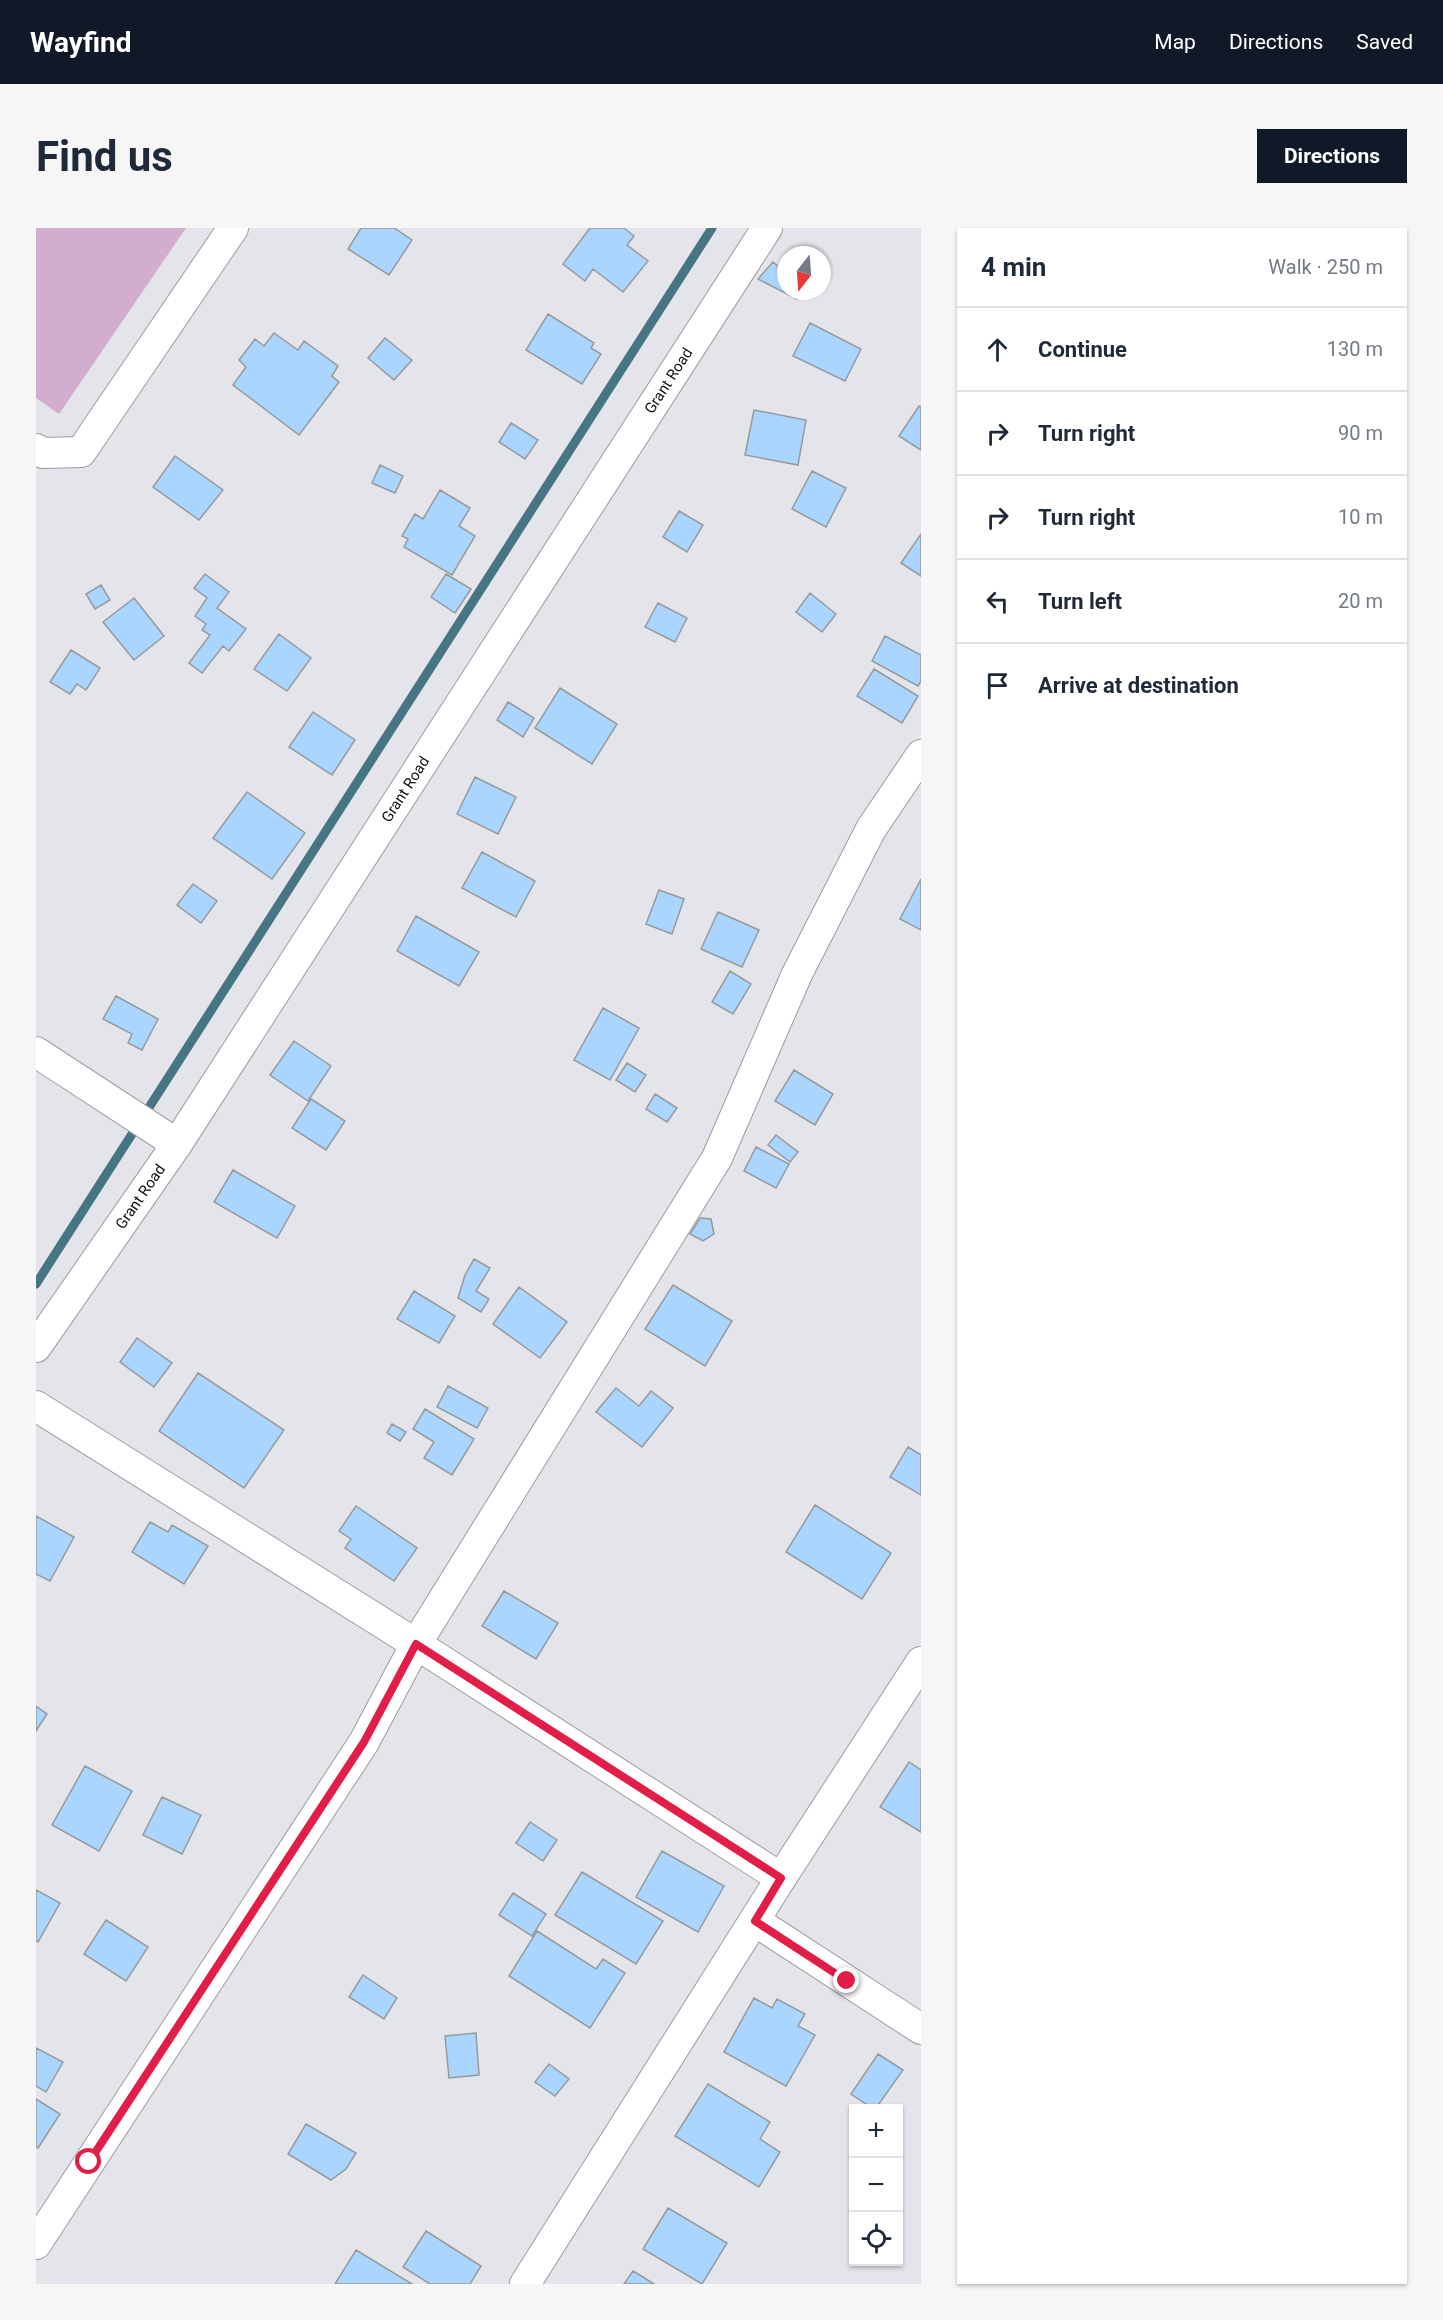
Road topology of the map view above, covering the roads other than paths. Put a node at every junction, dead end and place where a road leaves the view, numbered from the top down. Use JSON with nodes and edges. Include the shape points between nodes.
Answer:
{"nodes":[{"id":1,"x":233,"y":228,"type":"edge"},
{"id":2,"x":767,"y":228,"type":"edge"},
{"id":3,"x":36,"y":449,"type":"edge"},
{"id":4,"x":921,"y":755,"type":"edge"},
{"id":5,"x":36,"y":1052,"type":"edge"},
{"id":6,"x":177,"y":1144,"type":"junction"},
{"id":7,"x":36,"y":1347,"type":"edge"},
{"id":8,"x":36,"y":1406,"type":"edge"},
{"id":9,"x":416,"y":1644,"type":"junction"},
{"id":10,"x":921,"y":1662,"type":"edge"},
{"id":11,"x":781,"y":1878,"type":"junction"},
{"id":12,"x":755,"y":1921,"type":"junction"},
{"id":13,"x":921,"y":2030,"type":"edge"},
{"id":14,"x":36,"y":2244,"type":"edge"},
{"id":15,"x":525,"y":2284,"type":"edge"}],
"edges":[{"from":1,"to":3,"type":"street","via":[[81,452],[42,453]]},
{"from":2,"to":6,"type":"street","name":"Grant Road"},
{"from":4,"to":9,"type":"street","via":[[871,829],[797,974],[717,1158]]},
{"from":5,"to":6,"type":"street"},
{"from":6,"to":7,"type":"street","name":"Grant Road"},
{"from":8,"to":9,"type":"street"},
{"from":9,"to":11,"type":"street"},
{"from":9,"to":14,"type":"street","via":[[364,1742]]},
{"from":10,"to":11,"type":"street"},
{"from":11,"to":12,"type":"street"},
{"from":12,"to":13,"type":"street"},
{"from":12,"to":15,"type":"street"}]}
